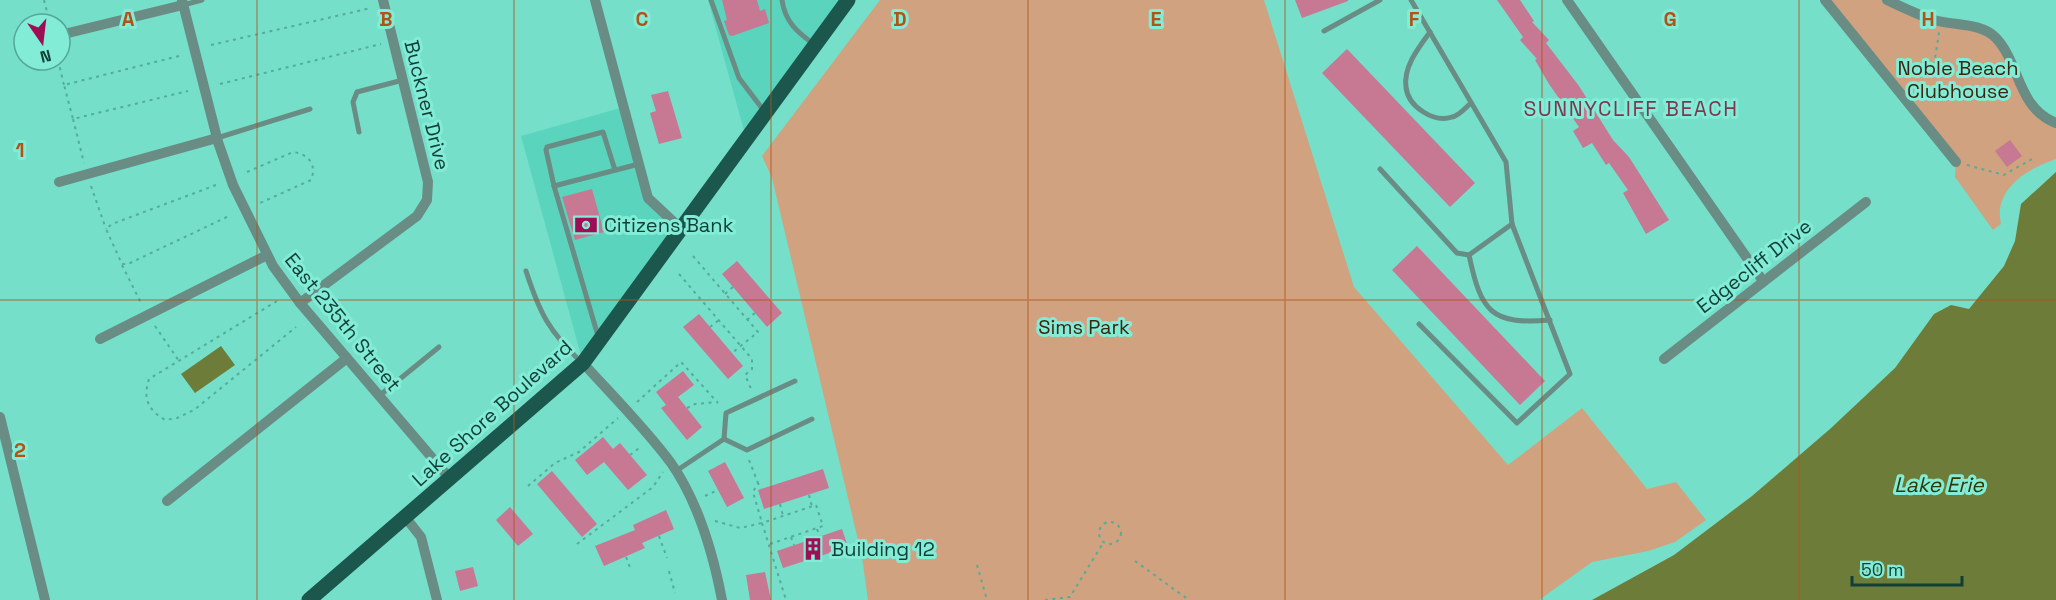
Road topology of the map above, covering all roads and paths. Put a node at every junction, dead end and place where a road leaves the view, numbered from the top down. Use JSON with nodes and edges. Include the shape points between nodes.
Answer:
{"nodes":[{"id":1,"x":202,"y":0,"type":"edge"},
{"id":2,"x":595,"y":0,"type":"edge"},
{"id":3,"x":711,"y":0,"type":"edge"},
{"id":4,"x":782,"y":0,"type":"edge"},
{"id":5,"x":848,"y":0,"type":"edge"},
{"id":6,"x":1380,"y":0,"type":"edge"},
{"id":7,"x":1411,"y":0,"type":"edge"},
{"id":8,"x":1567,"y":0,"type":"edge"},
{"id":9,"x":1826,"y":0,"type":"edge"},
{"id":10,"x":1887,"y":0,"type":"edge"},
{"id":11,"x":183,"y":2,"type":"edge"},
{"id":12,"x":378,"y":3,"type":"edge"},
{"id":13,"x":1941,"y":21,"type":"junction"},
{"id":14,"x":1324,"y":31,"type":"dead end"},
{"id":15,"x":72,"y":32,"type":"edge"},
{"id":16,"x":1430,"y":32,"type":"junction"},
{"id":17,"x":383,"y":44,"type":"dead end"},
{"id":18,"x":211,"y":45,"type":"dead end"},
{"id":19,"x":815,"y":45,"type":"junction"},
{"id":20,"x":179,"y":56,"type":"dead end"},
{"id":21,"x":1934,"y":65,"type":"dead end"},
{"id":22,"x":61,"y":72,"type":"edge"},
{"id":23,"x":403,"y":80,"type":"junction"},
{"id":24,"x":220,"y":84,"type":"dead end"},
{"id":25,"x":64,"y":85,"type":"junction"},
{"id":26,"x":188,"y":91,"type":"dead end"},
{"id":27,"x":1471,"y":103,"type":"junction"},
{"id":28,"x":310,"y":109,"type":"dead end"},
{"id":29,"x":765,"y":112,"type":"junction"},
{"id":30,"x":2056,"y":123,"type":"edge"},
{"id":31,"x":359,"y":132,"type":"dead end"},
{"id":32,"x":217,"y":138,"type":"junction"},
{"id":33,"x":2032,"y":159,"type":"dead end"},
{"id":34,"x":1956,"y":162,"type":"dead end"},
{"id":35,"x":639,"y":164,"type":"junction"},
{"id":36,"x":1972,"y":166,"type":"dead end"},
{"id":37,"x":1380,"y":169,"type":"dead end"},
{"id":38,"x":615,"y":170,"type":"junction"},
{"id":39,"x":247,"y":172,"type":"dead end"},
{"id":40,"x":59,"y":182,"type":"dead end"},
{"id":41,"x":216,"y":185,"type":"dead end"},
{"id":42,"x":554,"y":186,"type":"junction"},
{"id":43,"x":1866,"y":202,"type":"dead end"},
{"id":44,"x":260,"y":204,"type":"dead end"},
{"id":45,"x":229,"y":216,"type":"dead end"},
{"id":46,"x":1512,"y":224,"type":"junction"},
{"id":47,"x":680,"y":228,"type":"junction"},
{"id":48,"x":267,"y":255,"type":"junction"},
{"id":49,"x":1469,"y":255,"type":"junction"},
{"id":50,"x":693,"y":256,"type":"dead end"},
{"id":51,"x":526,"y":271,"type":"dead end"},
{"id":52,"x":679,"y":274,"type":"dead end"},
{"id":53,"x":1762,"y":281,"type":"junction"},
{"id":54,"x":733,"y":287,"type":"dead end"},
{"id":55,"x":725,"y":294,"type":"junction"},
{"id":56,"x":277,"y":301,"type":"dead end"},
{"id":57,"x":300,"y":303,"type":"junction"},
{"id":58,"x":755,"y":313,"type":"dead end"},
{"id":59,"x":719,"y":320,"type":"junction"},
{"id":60,"x":747,"y":320,"type":"junction"},
{"id":61,"x":1550,"y":320,"type":"junction"},
{"id":62,"x":1419,"y":324,"type":"dead end"},
{"id":63,"x":296,"y":327,"type":"dead end"},
{"id":64,"x":710,"y":327,"type":"dead end"},
{"id":65,"x":100,"y":339,"type":"dead end"},
{"id":66,"x":599,"y":341,"type":"junction"},
{"id":67,"x":741,"y":346,"type":"junction"},
{"id":68,"x":439,"y":347,"type":"dead end"},
{"id":69,"x":732,"y":353,"type":"dead end"},
{"id":70,"x":346,"y":358,"type":"junction"},
{"id":71,"x":1664,"y":359,"type":"dead end"},
{"id":72,"x":583,"y":363,"type":"junction"},
{"id":73,"x":795,"y":381,"type":"dead end"},
{"id":74,"x":379,"y":396,"type":"junction"},
{"id":75,"x":756,"y":399,"type":"junction"},
{"id":76,"x":718,"y":403,"type":"junction"},
{"id":77,"x":634,"y":405,"type":"dead end"},
{"id":78,"x":687,"y":408,"type":"dead end"},
{"id":79,"x":726,"y":413,"type":"junction"},
{"id":80,"x":0,"y":417,"type":"edge"},
{"id":81,"x":618,"y":418,"type":"dead end"},
{"id":82,"x":813,"y":419,"type":"dead end"},
{"id":83,"x":724,"y":439,"type":"junction"},
{"id":84,"x":642,"y":446,"type":"dead end"},
{"id":85,"x":747,"y":450,"type":"junction"},
{"id":86,"x":630,"y":455,"type":"dead end"},
{"id":87,"x":675,"y":471,"type":"junction"},
{"id":88,"x":663,"y":472,"type":"dead end"},
{"id":89,"x":451,"y":480,"type":"junction"},
{"id":90,"x":758,"y":483,"type":"junction"},
{"id":91,"x":528,"y":486,"type":"dead end"},
{"id":92,"x":761,"y":489,"type":"dead end"},
{"id":93,"x":718,"y":490,"type":"dead end"},
{"id":94,"x":809,"y":495,"type":"dead end"},
{"id":95,"x":702,"y":498,"type":"dead end"},
{"id":96,"x":168,"y":501,"type":"dead end"},
{"id":97,"x":780,"y":504,"type":"dead end"},
{"id":98,"x":812,"y":507,"type":"junction"},
{"id":99,"x":783,"y":516,"type":"junction"},
{"id":100,"x":406,"y":518,"type":"junction"},
{"id":101,"x":711,"y":519,"type":"dead end"},
{"id":102,"x":762,"y":523,"type":"junction"},
{"id":103,"x":817,"y":528,"type":"junction"},
{"id":104,"x":659,"y":536,"type":"dead end"},
{"id":105,"x":791,"y":537,"type":"junction"},
{"id":106,"x":820,"y":537,"type":"dead end"},
{"id":107,"x":1103,"y":543,"type":"junction"},
{"id":108,"x":577,"y":544,"type":"dead end"},
{"id":109,"x":770,"y":544,"type":"junction"},
{"id":110,"x":794,"y":545,"type":"dead end"},
{"id":111,"x":626,"y":557,"type":"dead end"},
{"id":112,"x":667,"y":558,"type":"dead end"},
{"id":113,"x":1135,"y":561,"type":"dead end"},
{"id":114,"x":977,"y":565,"type":"dead end"},
{"id":115,"x":631,"y":570,"type":"dead end"},
{"id":116,"x":669,"y":572,"type":"dead end"},
{"id":117,"x":675,"y":593,"type":"dead end"},
{"id":118,"x":1071,"y":598,"type":"edge"},
{"id":119,"x":45,"y":600,"type":"edge"},
{"id":120,"x":309,"y":600,"type":"edge"},
{"id":121,"x":437,"y":600,"type":"edge"},
{"id":122,"x":722,"y":600,"type":"edge"},
{"id":123,"x":786,"y":600,"type":"edge"},
{"id":124,"x":987,"y":600,"type":"edge"},
{"id":125,"x":1045,"y":600,"type":"edge"},
{"id":126,"x":1189,"y":600,"type":"edge"}],
"edges":[{"from":1,"to":11,"type":"lane"},
{"from":2,"to":35,"type":"street"},
{"from":3,"to":29,"type":"lane","via":[[739,78]]},
{"from":4,"to":19,"type":"lane","via":[[784,15],[797,32]]},
{"from":5,"to":19,"type":"main road","name":"Lake Shore Boulevard"},
{"from":6,"to":14,"type":"lane"},
{"from":7,"to":16,"type":"lane"},
{"from":8,"to":53,"type":"street"},
{"from":9,"to":34,"type":"street"},
{"from":10,"to":13,"type":"street"},
{"from":11,"to":15,"type":"street"},
{"from":11,"to":32,"type":"street","name":"East 235th Street"},
{"from":12,"to":18,"type":"path"},
{"from":12,"to":23,"type":"street","name":"Buckner Drive"},
{"from":13,"to":21,"type":"path"},
{"from":13,"to":30,"type":"street","via":[[1979,28],[1995,37],[2024,94],[2047,120]]},
{"from":16,"to":27,"type":"lane"},
{"from":16,"to":27,"type":"lane","via":[[1415,53],[1406,75],[1406,89],[1422,112],[1435,118],[1453,117]]},
{"from":17,"to":24,"type":"path"},
{"from":19,"to":29,"type":"main road","name":"Lake Shore Boulevard"},
{"from":20,"to":25,"type":"path"},
{"from":22,"to":25,"type":"path"},
{"from":23,"to":31,"type":"lane","via":[[357,92],[353,102]]},
{"from":23,"to":57,"type":"street","name":"Buckner Drive","via":[[428,182],[427,200],[417,216]]},
{"from":25,"to":26,"type":"path","via":[[73,119]]},
{"from":27,"to":46,"type":"lane","via":[[1506,162]]},
{"from":28,"to":32,"type":"lane"},
{"from":29,"to":47,"type":"main road","name":"Lake Shore Boulevard"},
{"from":32,"to":40,"type":"street"},
{"from":32,"to":48,"type":"street","name":"East 235th Street","via":[[233,184]]},
{"from":33,"to":36,"type":"path","via":[[2004,175]]},
{"from":35,"to":38,"type":"lane"},
{"from":35,"to":47,"type":"street","via":[[648,198]]},
{"from":37,"to":49,"type":"lane","via":[[1457,253]]},
{"from":38,"to":42,"type":"lane"},
{"from":38,"to":42,"type":"lane","via":[[603,132],[547,147]]},
{"from":39,"to":44,"type":"path","via":[[293,152],[312,161],[311,180]]},
{"from":41,"to":45,"type":"path","via":[[112,224],[106,229],[115,253],[122,264],[128,264]]},
{"from":42,"to":66,"type":"lane"},
{"from":43,"to":53,"type":"street","name":"Edgecliff Drive"},
{"from":46,"to":49,"type":"lane"},
{"from":46,"to":61,"type":"lane"},
{"from":47,"to":66,"type":"main road","name":"Lake Shore Boulevard"},
{"from":48,"to":57,"type":"street","name":"East 235th Street"},
{"from":48,"to":65,"type":"street"},
{"from":49,"to":61,"type":"lane","via":[[1479,292],[1493,314],[1520,321]]},
{"from":50,"to":55,"type":"path"},
{"from":51,"to":72,"type":"lane","via":[[535,300],[553,334]]},
{"from":52,"to":59,"type":"path"},
{"from":53,"to":71,"type":"street","name":"Edgecliff Drive"},
{"from":54,"to":55,"type":"path"},
{"from":55,"to":60,"type":"path"},
{"from":56,"to":63,"type":"path","via":[[149,379],[145,393],[148,404],[165,420],[194,410]]},
{"from":57,"to":70,"type":"street","name":"East 235th Street"},
{"from":58,"to":60,"type":"path"},
{"from":59,"to":64,"type":"path"},
{"from":59,"to":67,"type":"path"},
{"from":60,"to":67,"type":"path","via":[[758,332]]},
{"from":61,"to":62,"type":"lane","via":[[1570,374],[1517,423]]},
{"from":66,"to":72,"type":"main road","name":"Lake Shore Boulevard"},
{"from":67,"to":69,"type":"path"},
{"from":67,"to":75,"type":"path","via":[[753,362],[745,375]]},
{"from":68,"to":74,"type":"lane"},
{"from":70,"to":74,"type":"street","name":"East 235th Street"},
{"from":70,"to":96,"type":"street"},
{"from":72,"to":87,"type":"street"},
{"from":72,"to":89,"type":"main road","name":"Lake Shore Boulevard"},
{"from":73,"to":75,"type":"lane"},
{"from":74,"to":89,"type":"street","name":"East 235th Street"},
{"from":75,"to":79,"type":"lane"},
{"from":76,"to":77,"type":"path","via":[[681,362]]},
{"from":76,"to":78,"type":"path"},
{"from":76,"to":79,"type":"path"},
{"from":79,"to":83,"type":"lane"},
{"from":80,"to":119,"type":"street"},
{"from":81,"to":91,"type":"path","via":[[587,447],[549,467]]},
{"from":82,"to":85,"type":"lane"},
{"from":83,"to":85,"type":"lane"},
{"from":83,"to":87,"type":"lane"},
{"from":84,"to":86,"type":"path"},
{"from":85,"to":90,"type":"path"},
{"from":87,"to":122,"type":"street","via":[[706,537]]},
{"from":88,"to":108,"type":"path","via":[[653,488]]},
{"from":89,"to":100,"type":"main road","name":"Lake Shore Boulevard"},
{"from":90,"to":92,"type":"path"},
{"from":90,"to":102,"type":"path","via":[[753,492]]},
{"from":93,"to":95,"type":"path"},
{"from":94,"to":98,"type":"path"},
{"from":97,"to":99,"type":"path"},
{"from":98,"to":99,"type":"path"},
{"from":98,"to":103,"type":"path","via":[[816,505],[823,526]]},
{"from":99,"to":102,"type":"path"},
{"from":100,"to":120,"type":"main road","name":"Lake Shore Boulevard"},
{"from":100,"to":121,"type":"street","via":[[421,537]]},
{"from":101,"to":102,"type":"path","via":[[740,528]]},
{"from":102,"to":109,"type":"path"},
{"from":103,"to":105,"type":"path"},
{"from":103,"to":106,"type":"path"},
{"from":104,"to":112,"type":"path"},
{"from":105,"to":109,"type":"path"},
{"from":105,"to":110,"type":"path"},
{"from":107,"to":107,"type":"path","via":[[1110,545],[1121,535],[1119,526],[1112,521],[1098,530]]},
{"from":107,"to":118,"type":"path"},
{"from":109,"to":123,"type":"path"},
{"from":111,"to":115,"type":"path"},
{"from":113,"to":126,"type":"path"},
{"from":114,"to":124,"type":"path"},
{"from":116,"to":117,"type":"path"},
{"from":118,"to":125,"type":"path"}]}
